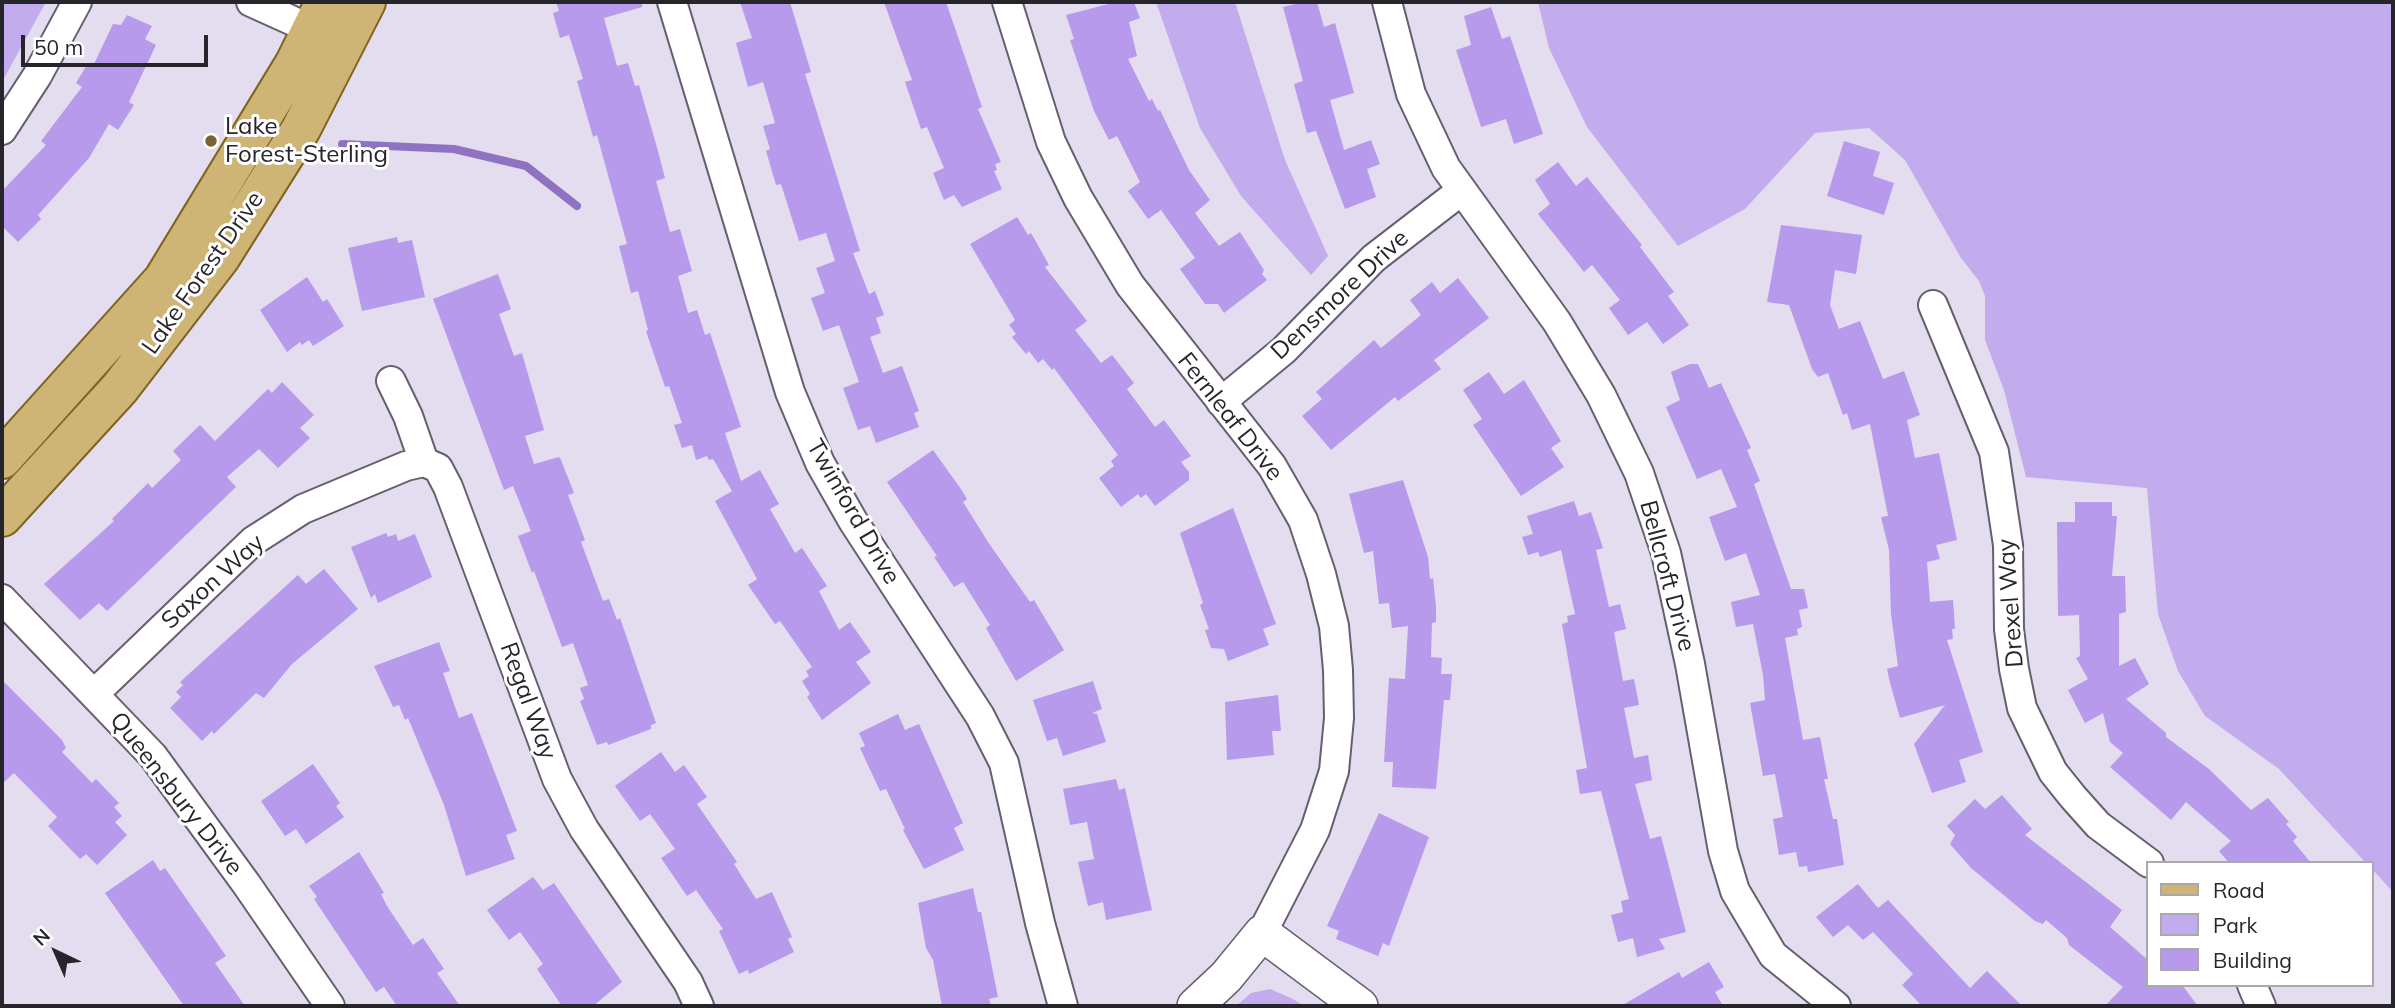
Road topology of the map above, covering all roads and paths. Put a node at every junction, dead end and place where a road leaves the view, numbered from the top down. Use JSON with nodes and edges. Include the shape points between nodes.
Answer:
{"nodes":[{"id":1,"x":77,"y":2,"type":"edge"},
{"id":2,"x":251,"y":2,"type":"edge"},
{"id":3,"x":340,"y":2,"type":"edge"},
{"id":4,"x":366,"y":2,"type":"edge"},
{"id":5,"x":672,"y":2,"type":"edge"},
{"id":6,"x":1007,"y":2,"type":"edge"},
{"id":7,"x":1387,"y":2,"type":"edge"},
{"id":8,"x":319,"y":16,"type":"edge"},
{"id":9,"x":2,"y":130,"type":"edge"},
{"id":10,"x":1461,"y":191,"type":"junction"},
{"id":11,"x":248,"y":214,"type":"junction"},
{"id":12,"x":1933,"y":305,"type":"dead end"},
{"id":13,"x":391,"y":381,"type":"dead end"},
{"id":14,"x":1222,"y":402,"type":"junction"},
{"id":15,"x":2,"y":459,"type":"edge"},
{"id":16,"x":424,"y":462,"type":"junction"},
{"id":17,"x":2,"y":517,"type":"edge"},
{"id":18,"x":2,"y":599,"type":"edge"},
{"id":19,"x":94,"y":693,"type":"junction"},
{"id":20,"x":2146,"y":861,"type":"edge"},
{"id":21,"x":1262,"y":933,"type":"junction"},
{"id":22,"x":2253,"y":987,"type":"edge"},
{"id":23,"x":330,"y":1006,"type":"edge"},
{"id":24,"x":699,"y":1006,"type":"edge"},
{"id":25,"x":1063,"y":1006,"type":"edge"},
{"id":26,"x":1195,"y":1006,"type":"edge"},
{"id":27,"x":1360,"y":1006,"type":"edge"},
{"id":28,"x":1836,"y":1006,"type":"edge"},
{"id":29,"x":2261,"y":1006,"type":"edge"}],
"edges":[{"from":1,"to":9,"type":"street"},
{"from":2,"to":8,"type":"street"},
{"from":3,"to":8,"type":"street"},
{"from":4,"to":11,"type":"main road","name":"Lake Forest Drive","via":[[301,129]]},
{"from":5,"to":25,"type":"street","name":"Twinford Drive","via":[[790,392],[815,451],[853,521],[980,716],[1004,762]]},
{"from":6,"to":14,"type":"street","name":"Fernleaf Drive","via":[[1051,142],[1078,198],[1130,285]]},
{"from":7,"to":10,"type":"street","name":"Bellcroft Drive","via":[[1411,94],[1432,143]]},
{"from":8,"to":11,"type":"street","via":[[309,80]]},
{"from":8,"to":15,"type":"main road","name":"Lake Forest Drive","via":[[163,280]]},
{"from":10,"to":14,"type":"street","name":"Densmore Drive","via":[[1374,258],[1284,350]]},
{"from":10,"to":28,"type":"street","name":"Bellcroft Drive","via":[[1557,322],[1601,395],[1639,473],[1666,554],[1723,851],[1735,891],[1773,955]]},
{"from":11,"to":17,"type":"main road","name":"Lake Forest Drive","via":[[220,258],[120,388]]},
{"from":12,"to":20,"type":"street","name":"Drexel Way","via":[[1994,452],[2008,545],[2014,669],[2022,708],[2053,772],[2073,797],[2098,825]]},
{"from":13,"to":16,"type":"street","name":"Regal Way"},
{"from":14,"to":21,"type":"street","name":"Fernleaf Drive","via":[[1272,466],[1303,520],[1334,626],[1338,670],[1334,771],[1315,830]]},
{"from":16,"to":19,"type":"street","name":"Saxon Way","via":[[303,509],[253,541]]},
{"from":16,"to":24,"type":"street","name":"Regal Way","via":[[439,468],[448,486],[556,779]]},
{"from":18,"to":19,"type":"street","name":"Queensbury Drive"},
{"from":19,"to":23,"type":"street","name":"Queensbury Drive","via":[[153,757],[194,811]]},
{"from":21,"to":26,"type":"street"},
{"from":21,"to":27,"type":"street"},
{"from":22,"to":29,"type":"street"}]}
